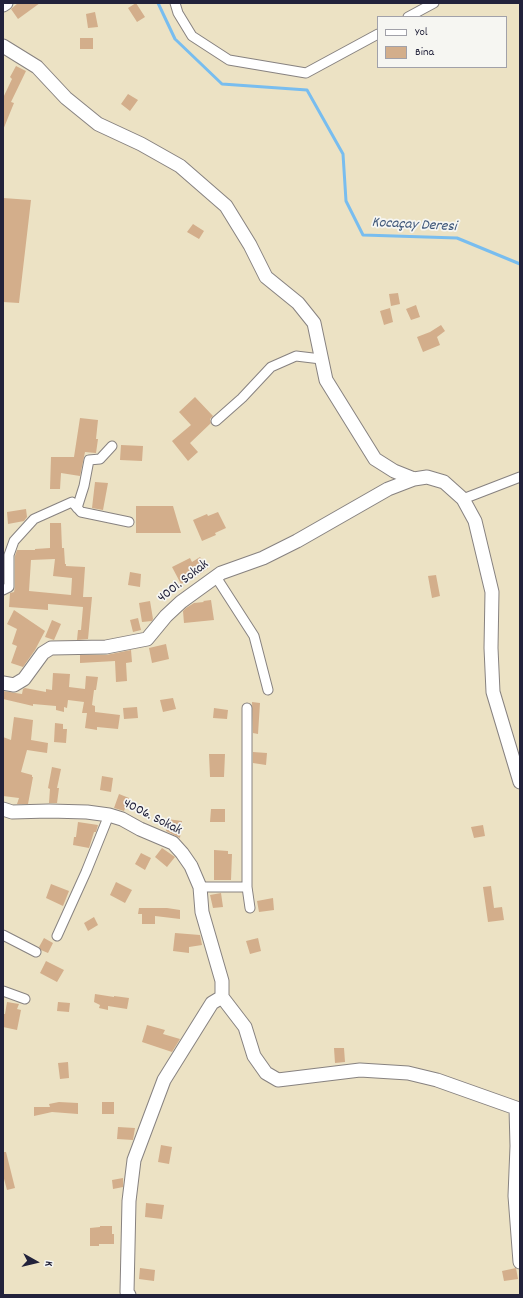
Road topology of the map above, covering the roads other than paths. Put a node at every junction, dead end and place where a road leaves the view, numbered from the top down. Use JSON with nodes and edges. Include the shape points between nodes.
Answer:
{"nodes":[{"id":1,"x":6,"y":3,"type":"edge"},
{"id":2,"x":175,"y":3,"type":"edge"},
{"id":3,"x":434,"y":3,"type":"edge"},
{"id":4,"x":3,"y":4,"type":"edge"},
{"id":5,"x":410,"y":16,"type":"edge"},
{"id":6,"x":377,"y":35,"type":"edge"},
{"id":7,"x":3,"y":46,"type":"edge"},
{"id":8,"x":321,"y":359,"type":"junction"},
{"id":9,"x":216,"y":421,"type":"dead end"},
{"id":10,"x":112,"y":446,"type":"dead end"},
{"id":11,"x":520,"y":477,"type":"edge"},
{"id":12,"x":414,"y":479,"type":"junction"},
{"id":13,"x":463,"y":499,"type":"junction"},
{"id":14,"x":78,"y":508,"type":"junction"},
{"id":15,"x":129,"y":522,"type":"dead end"},
{"id":16,"x":216,"y":577,"type":"junction"},
{"id":17,"x":3,"y":590,"type":"edge"},
{"id":18,"x":3,"y":683,"type":"edge"},
{"id":19,"x":268,"y":690,"type":"dead end"},
{"id":20,"x":247,"y":708,"type":"dead end"},
{"id":21,"x":520,"y":782,"type":"edge"},
{"id":22,"x":3,"y":809,"type":"edge"},
{"id":23,"x":109,"y":815,"type":"junction"},
{"id":24,"x":200,"y":887,"type":"junction"},
{"id":25,"x":247,"y":887,"type":"junction"},
{"id":26,"x":250,"y":908,"type":"dead end"},
{"id":27,"x":3,"y":935,"type":"edge"},
{"id":28,"x":57,"y":936,"type":"dead end"},
{"id":29,"x":36,"y":952,"type":"dead end"},
{"id":30,"x":3,"y":991,"type":"edge"},
{"id":31,"x":222,"y":997,"type":"junction"},
{"id":32,"x":25,"y":1000,"type":"dead end"},
{"id":33,"x":520,"y":1262,"type":"edge"},
{"id":34,"x":129,"y":1295,"type":"edge"}],
"edges":[{"from":1,"to":4,"type":"street"},
{"from":2,"to":6,"type":"street","via":[[192,36],[229,60],[306,73]]},
{"from":3,"to":5,"type":"street"},
{"from":7,"to":8,"type":"street","via":[[37,67],[66,98],[98,124],[180,166],[226,206],[266,277],[298,302],[314,323]]},
{"from":8,"to":9,"type":"street","via":[[296,356],[271,367]]},
{"from":8,"to":12,"type":"street","via":[[326,380],[375,459],[394,471]]},
{"from":10,"to":14,"type":"street","via":[[100,459],[88,460]]},
{"from":11,"to":13,"type":"street"},
{"from":12,"to":13,"type":"street","via":[[427,478],[444,482]]},
{"from":12,"to":16,"type":"street","name":"4001. Sokak","via":[[388,489],[270,555]]},
{"from":13,"to":21,"type":"street","via":[[475,520],[492,592],[493,692]]},
{"from":14,"to":15,"type":"street","via":[[81,512]]},
{"from":14,"to":17,"type":"street","via":[[72,502],[34,519],[14,541],[9,556],[9,587]]},
{"from":16,"to":18,"type":"street","name":"4001. Sokak","via":[[181,602],[147,639],[106,647],[51,648],[43,653],[24,679],[14,684]]},
{"from":16,"to":19,"type":"street","via":[[254,636]]},
{"from":20,"to":25,"type":"street"},
{"from":22,"to":23,"type":"street","name":"4006. Sokak","via":[[12,812],[87,812]]},
{"from":23,"to":24,"type":"street","name":"4006. Sokak","via":[[173,844],[191,866]]},
{"from":23,"to":28,"type":"street"},
{"from":24,"to":25,"type":"street"},
{"from":24,"to":31,"type":"street","name":"4006. Sokak","via":[[202,912],[222,980]]},
{"from":25,"to":26,"type":"street"},
{"from":27,"to":29,"type":"street"},
{"from":30,"to":32,"type":"street"},
{"from":31,"to":33,"type":"street","via":[[245,1027],[254,1056],[266,1073],[278,1080],[360,1070],[408,1073],[437,1080],[516,1108],[515,1196]]},
{"from":31,"to":34,"type":"street","via":[[212,1003],[164,1080],[134,1160],[129,1201]]}]}
